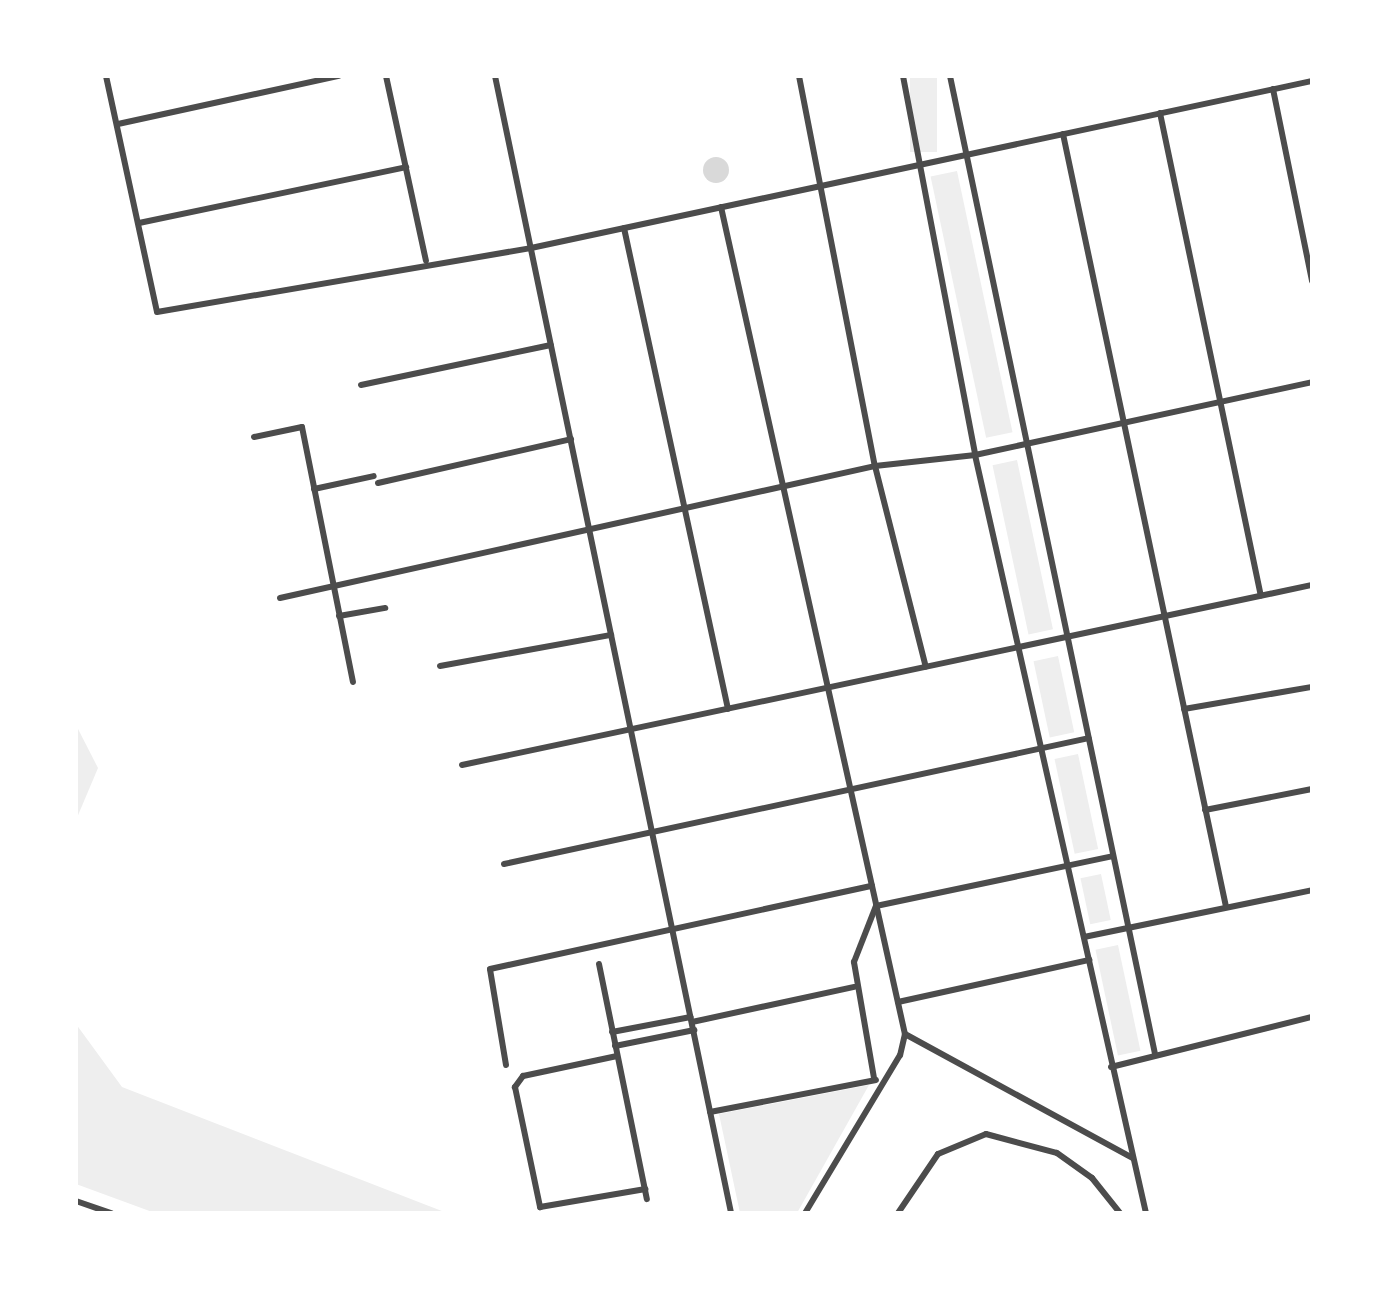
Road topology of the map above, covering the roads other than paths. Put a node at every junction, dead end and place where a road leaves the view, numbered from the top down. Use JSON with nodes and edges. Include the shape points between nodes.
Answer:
{"nodes":[{"id":1,"x":106,"y":76,"type":"edge"},
{"id":2,"x":339,"y":76,"type":"edge"},
{"id":3,"x":386,"y":76,"type":"edge"},
{"id":4,"x":495,"y":76,"type":"edge"},
{"id":5,"x":799,"y":76,"type":"edge"},
{"id":6,"x":903,"y":76,"type":"edge"},
{"id":7,"x":950,"y":76,"type":"edge"},
{"id":8,"x":1312,"y":81,"type":"edge"},
{"id":9,"x":1273,"y":89,"type":"junction"},
{"id":10,"x":1160,"y":113,"type":"junction"},
{"id":11,"x":118,"y":124,"type":"junction"},
{"id":12,"x":1063,"y":134,"type":"junction"},
{"id":13,"x":967,"y":154,"type":"junction"},
{"id":14,"x":922,"y":164,"type":"junction"},
{"id":15,"x":406,"y":167,"type":"junction"},
{"id":16,"x":823,"y":185,"type":"junction"},
{"id":17,"x":721,"y":207,"type":"junction"},
{"id":18,"x":139,"y":223,"type":"junction"},
{"id":19,"x":624,"y":228,"type":"junction"},
{"id":20,"x":531,"y":248,"type":"junction"},
{"id":21,"x":426,"y":261,"type":"junction"},
{"id":22,"x":1312,"y":281,"type":"edge"},
{"id":23,"x":551,"y":345,"type":"junction"},
{"id":24,"x":1312,"y":382,"type":"edge"},
{"id":25,"x":361,"y":385,"type":"dead end"},
{"id":26,"x":1219,"y":402,"type":"junction"},
{"id":27,"x":1123,"y":422,"type":"junction"},
{"id":28,"x":254,"y":437,"type":"dead end"},
{"id":29,"x":571,"y":439,"type":"junction"},
{"id":30,"x":1028,"y":443,"type":"junction"},
{"id":31,"x":975,"y":455,"type":"junction"},
{"id":32,"x":875,"y":466,"type":"junction"},
{"id":33,"x":782,"y":486,"type":"junction"},
{"id":34,"x":314,"y":489,"type":"junction"},
{"id":35,"x":682,"y":507,"type":"junction"},
{"id":36,"x":587,"y":529,"type":"junction"},
{"id":37,"x":1312,"y":585,"type":"edge"},
{"id":38,"x":334,"y":587,"type":"junction"},
{"id":39,"x":1261,"y":596,"type":"junction"},
{"id":40,"x":280,"y":598,"type":"dead end"},
{"id":41,"x":385,"y":608,"type":"dead end"},
{"id":42,"x":339,"y":616,"type":"junction"},
{"id":43,"x":1164,"y":616,"type":"junction"},
{"id":44,"x":611,"y":635,"type":"junction"},
{"id":45,"x":1068,"y":637,"type":"junction"},
{"id":46,"x":1023,"y":646,"type":"junction"},
{"id":47,"x":440,"y":666,"type":"dead end"},
{"id":48,"x":926,"y":667,"type":"junction"},
{"id":49,"x":353,"y":682,"type":"dead end"},
{"id":50,"x":1312,"y":687,"type":"edge"},
{"id":51,"x":828,"y":688,"type":"junction"},
{"id":52,"x":728,"y":709,"type":"junction"},
{"id":53,"x":1184,"y":709,"type":"junction"},
{"id":54,"x":631,"y":729,"type":"junction"},
{"id":55,"x":1089,"y":738,"type":"junction"},
{"id":56,"x":1044,"y":747,"type":"junction"},
{"id":57,"x":462,"y":765,"type":"dead end"},
{"id":58,"x":850,"y":789,"type":"junction"},
{"id":59,"x":1312,"y":789,"type":"edge"},
{"id":60,"x":1205,"y":810,"type":"junction"},
{"id":61,"x":652,"y":832,"type":"junction"},
{"id":62,"x":1113,"y":856,"type":"junction"},
{"id":63,"x":504,"y":864,"type":"dead end"},
{"id":64,"x":1069,"y":865,"type":"junction"},
{"id":65,"x":872,"y":886,"type":"junction"},
{"id":66,"x":1312,"y":890,"type":"edge"},
{"id":67,"x":876,"y":906,"type":"junction"},
{"id":68,"x":1226,"y":907,"type":"junction"},
{"id":69,"x":672,"y":926,"type":"junction"},
{"id":70,"x":1128,"y":927,"type":"junction"},
{"id":71,"x":1084,"y":937,"type":"junction"},
{"id":72,"x":1089,"y":960,"type":"junction"},
{"id":73,"x":599,"y":964,"type":"dead end"},
{"id":74,"x":854,"y":987,"type":"junction"},
{"id":75,"x":898,"y":1002,"type":"junction"},
{"id":76,"x":1312,"y":1017,"type":"edge"},
{"id":77,"x":691,"y":1019,"type":"junction"},
{"id":78,"x":694,"y":1030,"type":"junction"},
{"id":79,"x":612,"y":1032,"type":"junction"},
{"id":80,"x":905,"y":1034,"type":"junction"},
{"id":81,"x":615,"y":1046,"type":"junction"},
{"id":82,"x":1155,"y":1054,"type":"junction"},
{"id":83,"x":617,"y":1056,"type":"junction"},
{"id":84,"x":506,"y":1065,"type":"dead end"},
{"id":85,"x":1111,"y":1067,"type":"junction"},
{"id":86,"x":874,"y":1078,"type":"junction"},
{"id":87,"x":883,"y":1084,"type":"junction"},
{"id":88,"x":710,"y":1112,"type":"junction"},
{"id":89,"x":1132,"y":1158,"type":"junction"},
{"id":90,"x":645,"y":1189,"type":"junction"},
{"id":91,"x":647,"y":1199,"type":"dead end"},
{"id":92,"x":76,"y":1201,"type":"edge"},
{"id":93,"x":111,"y":1213,"type":"edge"},
{"id":94,"x":731,"y":1213,"type":"edge"},
{"id":95,"x":805,"y":1213,"type":"edge"},
{"id":96,"x":898,"y":1213,"type":"edge"},
{"id":97,"x":1120,"y":1213,"type":"edge"},
{"id":98,"x":1146,"y":1213,"type":"edge"}],
"edges":[{"from":1,"to":11,"type":"street"},
{"from":2,"to":11,"type":"street"},
{"from":3,"to":15,"type":"street"},
{"from":4,"to":20,"type":"street"},
{"from":5,"to":16,"type":"street"},
{"from":6,"to":14,"type":"street"},
{"from":7,"to":13,"type":"street"},
{"from":8,"to":9,"type":"street"},
{"from":9,"to":10,"type":"street"},
{"from":9,"to":22,"type":"street"},
{"from":10,"to":12,"type":"street"},
{"from":10,"to":26,"type":"street"},
{"from":11,"to":18,"type":"street"},
{"from":12,"to":13,"type":"street"},
{"from":12,"to":27,"type":"street"},
{"from":13,"to":14,"type":"street"},
{"from":13,"to":30,"type":"street"},
{"from":14,"to":16,"type":"street"},
{"from":14,"to":31,"type":"street"},
{"from":15,"to":18,"type":"street"},
{"from":15,"to":21,"type":"street"},
{"from":16,"to":17,"type":"street"},
{"from":16,"to":32,"type":"street"},
{"from":17,"to":19,"type":"street"},
{"from":17,"to":33,"type":"street"},
{"from":18,"to":21,"type":"street","via":[[157,312]]},
{"from":19,"to":20,"type":"street"},
{"from":19,"to":35,"type":"street"},
{"from":20,"to":21,"type":"street"},
{"from":20,"to":23,"type":"street"},
{"from":23,"to":25,"type":"street"},
{"from":23,"to":29,"type":"street"},
{"from":24,"to":26,"type":"street"},
{"from":26,"to":27,"type":"street"},
{"from":26,"to":39,"type":"street"},
{"from":27,"to":30,"type":"street"},
{"from":27,"to":43,"type":"street"},
{"from":28,"to":34,"type":"street","via":[[302,427]]},
{"from":29,"to":34,"type":"street"},
{"from":29,"to":36,"type":"street"},
{"from":30,"to":31,"type":"street"},
{"from":30,"to":45,"type":"street"},
{"from":31,"to":32,"type":"street"},
{"from":31,"to":46,"type":"street"},
{"from":32,"to":33,"type":"street"},
{"from":32,"to":48,"type":"street"},
{"from":33,"to":35,"type":"street"},
{"from":33,"to":51,"type":"street"},
{"from":34,"to":38,"type":"street"},
{"from":35,"to":36,"type":"street"},
{"from":35,"to":52,"type":"street"},
{"from":36,"to":38,"type":"street"},
{"from":36,"to":44,"type":"street"},
{"from":37,"to":39,"type":"street"},
{"from":38,"to":40,"type":"street"},
{"from":38,"to":42,"type":"street"},
{"from":39,"to":43,"type":"street"},
{"from":41,"to":42,"type":"street"},
{"from":42,"to":49,"type":"street"},
{"from":43,"to":45,"type":"street"},
{"from":43,"to":53,"type":"street"},
{"from":44,"to":47,"type":"street"},
{"from":44,"to":54,"type":"street"},
{"from":45,"to":46,"type":"street"},
{"from":45,"to":55,"type":"street"},
{"from":46,"to":48,"type":"street"},
{"from":46,"to":56,"type":"street"},
{"from":48,"to":51,"type":"street"},
{"from":50,"to":53,"type":"street"},
{"from":51,"to":52,"type":"street"},
{"from":51,"to":58,"type":"street"},
{"from":52,"to":54,"type":"street"},
{"from":53,"to":60,"type":"street"},
{"from":54,"to":57,"type":"street"},
{"from":54,"to":61,"type":"street"},
{"from":55,"to":56,"type":"street"},
{"from":55,"to":62,"type":"street"},
{"from":56,"to":58,"type":"street"},
{"from":56,"to":64,"type":"street"},
{"from":58,"to":61,"type":"street"},
{"from":58,"to":65,"type":"street"},
{"from":59,"to":60,"type":"street"},
{"from":60,"to":68,"type":"street"},
{"from":61,"to":63,"type":"street"},
{"from":61,"to":69,"type":"street"},
{"from":62,"to":64,"type":"street"},
{"from":62,"to":70,"type":"street"},
{"from":64,"to":67,"type":"street"},
{"from":64,"to":71,"type":"street"},
{"from":65,"to":67,"type":"street"},
{"from":65,"to":69,"type":"street"},
{"from":66,"to":68,"type":"street"},
{"from":67,"to":74,"type":"street","via":[[854,962]]},
{"from":67,"to":75,"type":"street"},
{"from":68,"to":70,"type":"street"},
{"from":69,"to":77,"type":"street"},
{"from":69,"to":84,"type":"street","via":[[490,969]]},
{"from":70,"to":71,"type":"street"},
{"from":70,"to":82,"type":"street"},
{"from":71,"to":72,"type":"street"},
{"from":72,"to":75,"type":"street"},
{"from":72,"to":85,"type":"street"},
{"from":73,"to":79,"type":"street"},
{"from":74,"to":77,"type":"street"},
{"from":74,"to":86,"type":"street"},
{"from":75,"to":80,"type":"street"},
{"from":76,"to":82,"type":"street"},
{"from":77,"to":78,"type":"street"},
{"from":77,"to":79,"type":"street"},
{"from":78,"to":81,"type":"street"},
{"from":78,"to":88,"type":"street"},
{"from":79,"to":81,"type":"street"},
{"from":80,"to":87,"type":"street"},
{"from":80,"to":89,"type":"street"},
{"from":81,"to":83,"type":"street"},
{"from":82,"to":85,"type":"street"},
{"from":83,"to":90,"type":"street"},
{"from":83,"to":90,"type":"street","via":[[523,1076],[515,1087],[540,1207]]},
{"from":85,"to":89,"type":"street"},
{"from":86,"to":87,"type":"street"},
{"from":86,"to":88,"type":"street"},
{"from":87,"to":95,"type":"street"},
{"from":88,"to":94,"type":"street"},
{"from":89,"to":98,"type":"street"},
{"from":90,"to":91,"type":"street"},
{"from":92,"to":93,"type":"street"},
{"from":96,"to":97,"type":"street","via":[[938,1154],[986,1134],[1057,1153],[1092,1178]]}]}
